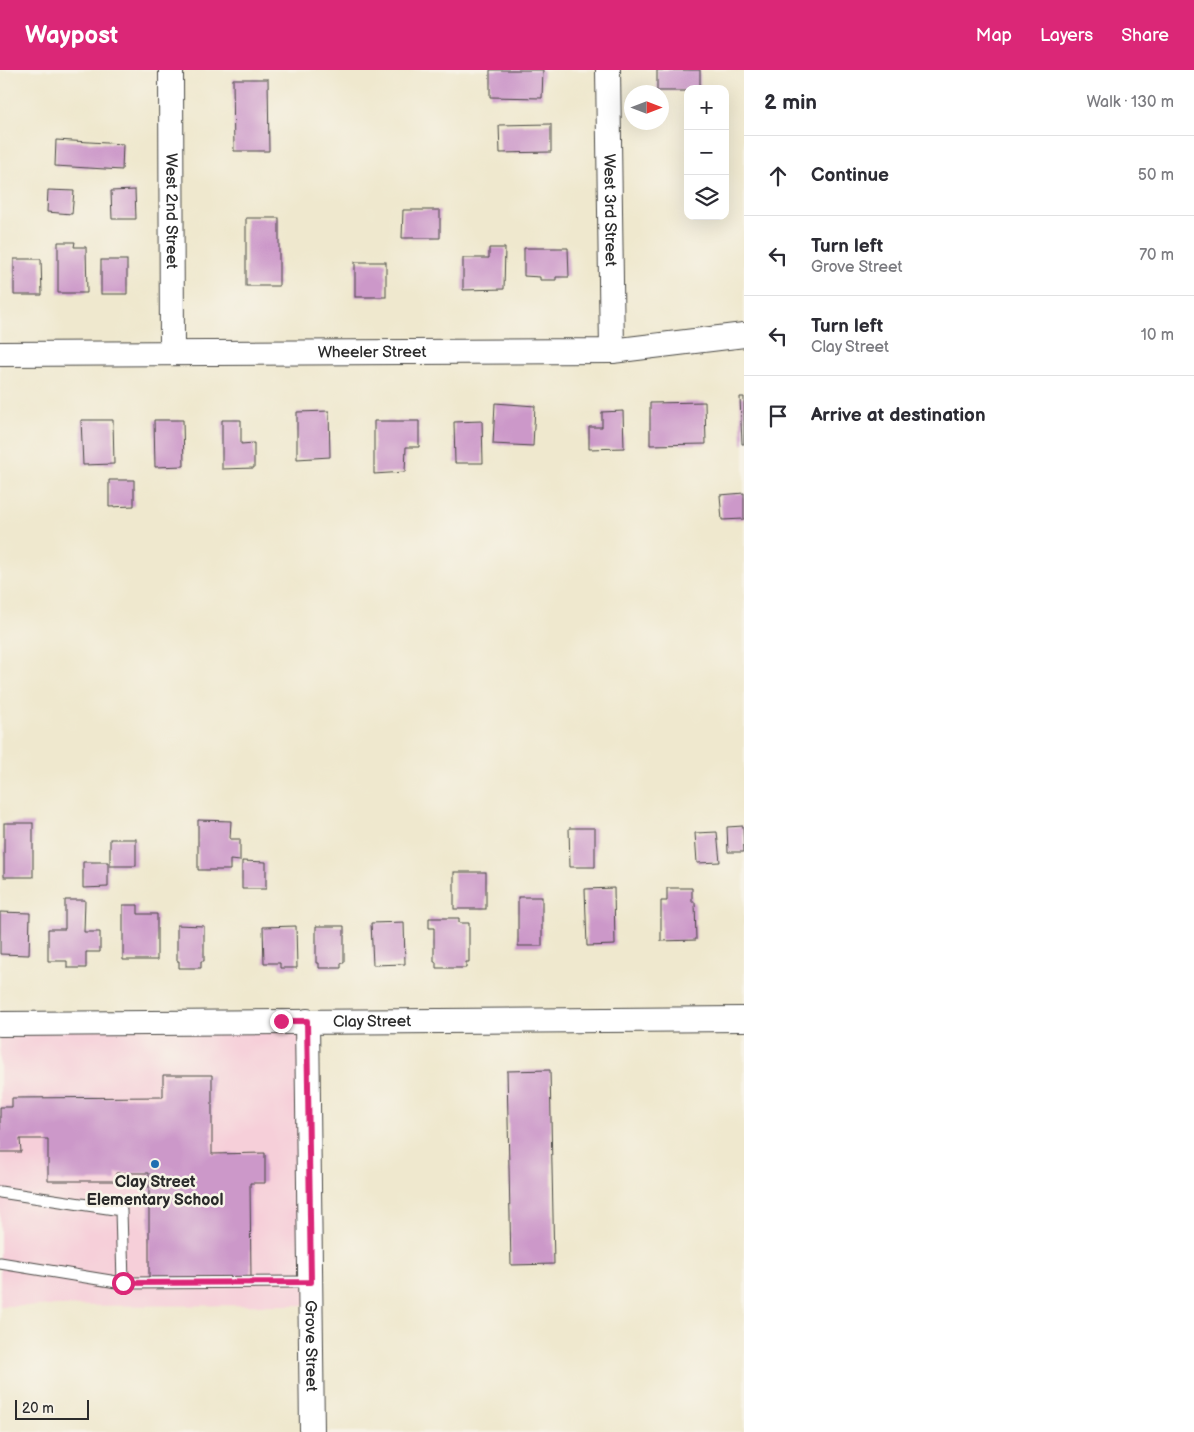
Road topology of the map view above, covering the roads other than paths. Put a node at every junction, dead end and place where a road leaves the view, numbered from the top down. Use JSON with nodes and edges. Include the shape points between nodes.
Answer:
{"nodes":[{"id":1,"x":171,"y":70,"type":"edge"},
{"id":2,"x":608,"y":70,"type":"edge"},
{"id":3,"x":744,"y":335,"type":"edge"},
{"id":4,"x":612,"y":351,"type":"junction"},
{"id":5,"x":0,"y":354,"type":"edge"},
{"id":6,"x":172,"y":354,"type":"junction"},
{"id":7,"x":744,"y":1019,"type":"edge"},
{"id":8,"x":307,"y":1021,"type":"junction"},
{"id":9,"x":0,"y":1024,"type":"edge"},
{"id":10,"x":0,"y":1192,"type":"edge"},
{"id":11,"x":0,"y":1263,"type":"edge"},
{"id":12,"x":311,"y":1282,"type":"junction"},
{"id":13,"x":123,"y":1283,"type":"junction"},
{"id":14,"x":312,"y":1432,"type":"edge"}],
"edges":[{"from":1,"to":6,"type":"street","name":"West 2nd Street"},
{"from":2,"to":4,"type":"street","name":"West 3rd Street"},
{"from":3,"to":4,"type":"street","name":"Wheeler Street"},
{"from":4,"to":6,"type":"street","name":"Wheeler Street"},
{"from":5,"to":6,"type":"street","name":"Wheeler Street"},
{"from":7,"to":8,"type":"street","name":"Clay Street"},
{"from":8,"to":9,"type":"street","name":"Clay Street"},
{"from":8,"to":12,"type":"street","name":"Grove Street"},
{"from":10,"to":13,"type":"lane","via":[[121,1210]]},
{"from":11,"to":13,"type":"lane"},
{"from":12,"to":13,"type":"lane"},
{"from":12,"to":14,"type":"street","name":"Grove Street"}]}
